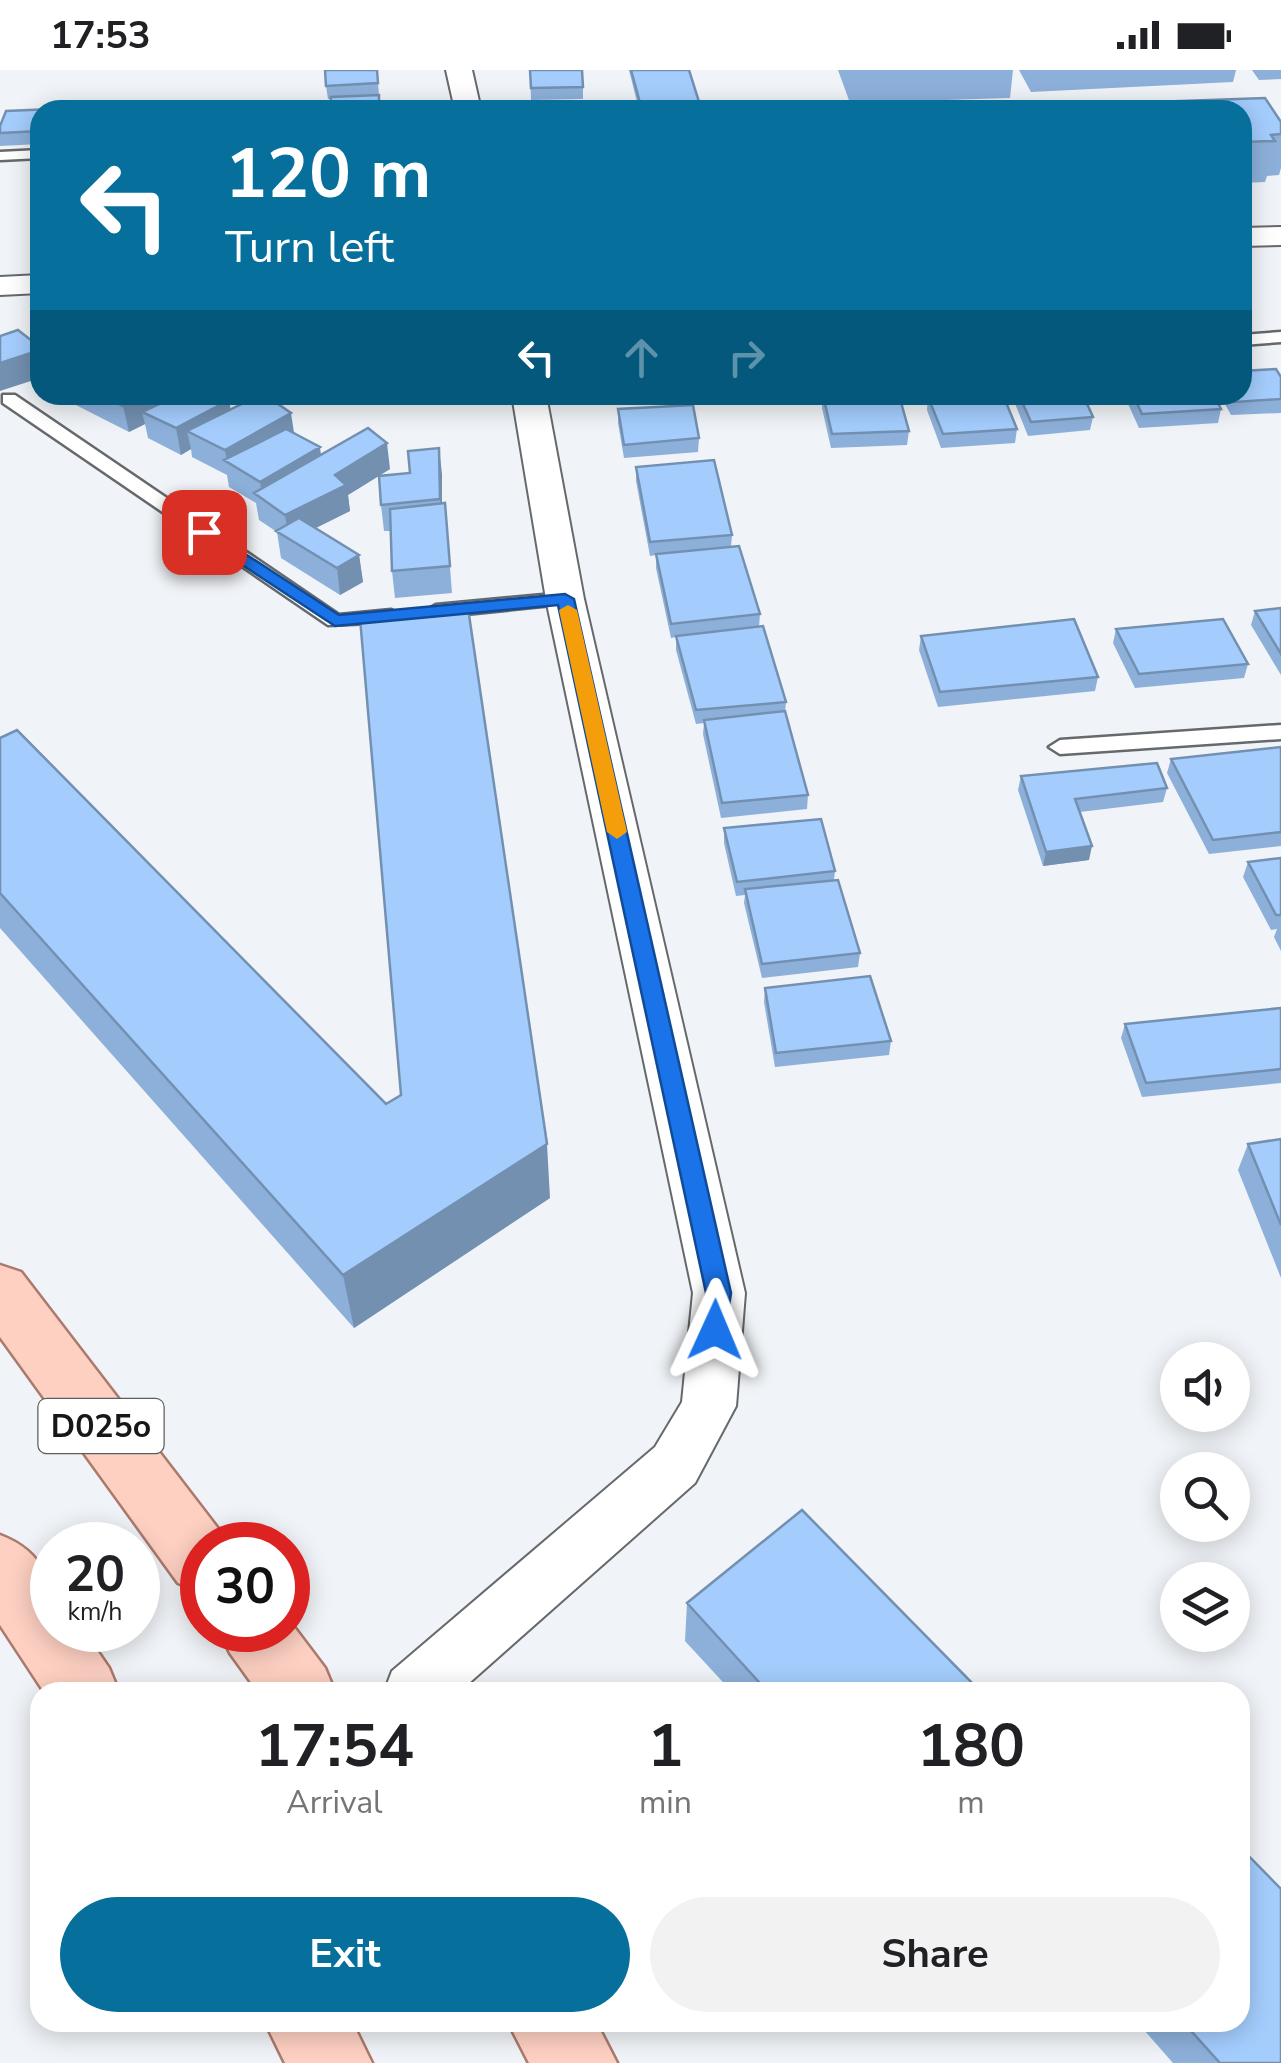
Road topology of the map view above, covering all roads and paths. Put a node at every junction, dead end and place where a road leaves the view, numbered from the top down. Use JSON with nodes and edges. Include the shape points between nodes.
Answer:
{"nodes":[{"id":1,"x":459,"y":70,"type":"edge"},
{"id":2,"x":466,"y":100,"type":"edge"},
{"id":3,"x":30,"y":154,"type":"edge"},
{"id":4,"x":0,"y":156,"type":"edge"},
{"id":5,"x":1281,"y":236,"type":"edge"},
{"id":6,"x":1252,"y":237,"type":"edge"},
{"id":7,"x":30,"y":284,"type":"edge"},
{"id":8,"x":0,"y":286,"type":"edge"},
{"id":9,"x":1281,"y":337,"type":"edge"},
{"id":10,"x":1252,"y":339,"type":"edge"},
{"id":11,"x":8,"y":400,"type":"dead end"},
{"id":12,"x":530,"y":405,"type":"edge"},
{"id":13,"x":565,"y":599,"type":"junction"},
{"id":14,"x":1281,"y":732,"type":"edge"},
{"id":15,"x":1060,"y":747,"type":"dead end"},
{"id":16,"x":0,"y":1290,"type":"edge"},
{"id":17,"x":180,"y":1531,"type":"edge"},
{"id":18,"x":0,"y":1566,"type":"edge"},
{"id":19,"x":270,"y":1652,"type":"edge"},
{"id":20,"x":77,"y":1682,"type":"edge"},
{"id":21,"x":293,"y":1682,"type":"edge"},
{"id":22,"x":425,"y":1682,"type":"edge"},
{"id":23,"x":311,"y":2032,"type":"edge"},
{"id":24,"x":554,"y":2032,"type":"edge"},
{"id":25,"x":332,"y":2063,"type":"edge"},
{"id":26,"x":577,"y":2063,"type":"edge"}],
"edges":[{"from":1,"to":2,"type":"street"},
{"from":3,"to":4,"type":"lane"},
{"from":5,"to":6,"type":"street"},
{"from":7,"to":8,"type":"street"},
{"from":9,"to":10,"type":"lane"},
{"from":11,"to":13,"type":"lane","via":[[335,621]]},
{"from":12,"to":13,"type":"street"},
{"from":13,"to":22,"type":"street","via":[[718,1293],[709,1406],[674,1465]]},
{"from":14,"to":15,"type":"lane"},
{"from":16,"to":17,"type":"main road","number":"D025o"},
{"from":18,"to":20,"type":"main road"},
{"from":19,"to":21,"type":"main road"},
{"from":23,"to":25,"type":"main road"},
{"from":24,"to":26,"type":"main road"}]}
